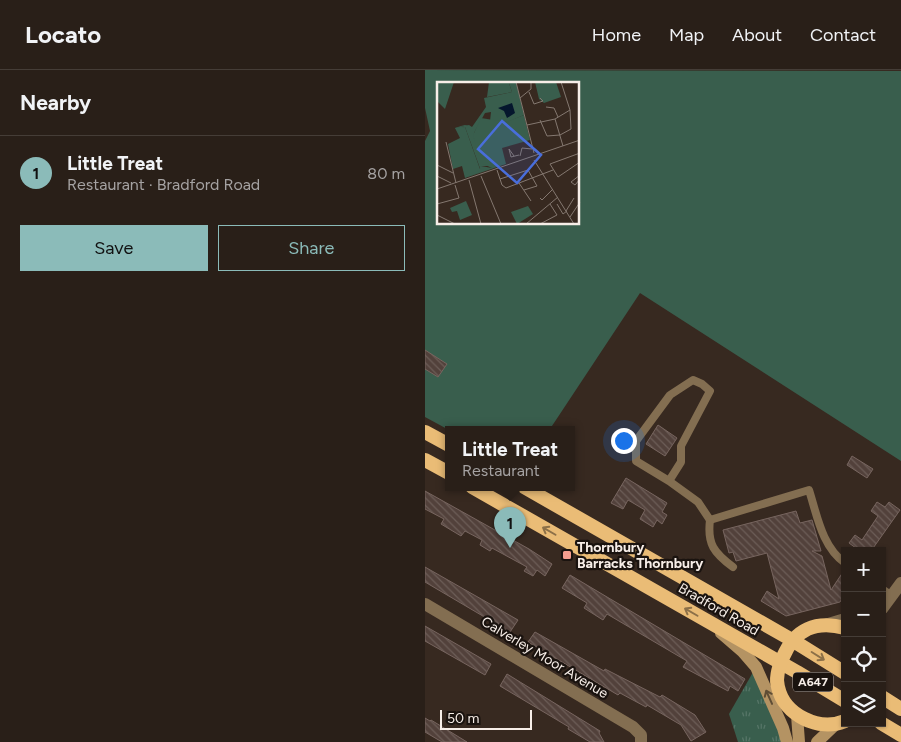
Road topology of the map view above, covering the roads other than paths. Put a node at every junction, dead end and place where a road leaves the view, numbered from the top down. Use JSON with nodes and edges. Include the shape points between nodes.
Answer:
{"nodes":[{"id":1,"x":425,"y":432,"type":"edge"},
{"id":2,"x":445,"y":443,"type":"edge"},
{"id":3,"x":425,"y":460,"type":"edge"},
{"id":4,"x":445,"y":471,"type":"edge"},
{"id":5,"x":669,"y":481,"type":"junction"},
{"id":6,"x":479,"y":491,"type":"edge"},
{"id":7,"x":531,"y":491,"type":"edge"},
{"id":8,"x":710,"y":520,"type":"junction"},
{"id":9,"x":841,"y":560,"type":"edge"},
{"id":10,"x":733,"y":567,"type":"dead end"},
{"id":11,"x":901,"y":583,"type":"edge"},
{"id":12,"x":886,"y":600,"type":"edge"},
{"id":13,"x":425,"y":604,"type":"edge"},
{"id":14,"x":841,"y":620,"type":"edge"},
{"id":15,"x":709,"y":622,"type":"junction"},
{"id":16,"x":825,"y":625,"type":"junction"},
{"id":17,"x":841,"y":627,"type":"edge"},
{"id":18,"x":792,"y":640,"type":"junction"},
{"id":19,"x":780,"y":662,"type":"junction"},
{"id":20,"x":841,"y":671,"type":"edge"},
{"id":21,"x":841,"y":699,"type":"edge"},
{"id":22,"x":886,"y":700,"type":"edge"},
{"id":23,"x":901,"y":709,"type":"edge"},
{"id":24,"x":797,"y":715,"type":"junction"},
{"id":25,"x":841,"y":722,"type":"edge"},
{"id":26,"x":886,"y":726,"type":"edge"},
{"id":27,"x":901,"y":736,"type":"edge"},
{"id":28,"x":641,"y":742,"type":"edge"},
{"id":29,"x":787,"y":742,"type":"edge"},
{"id":30,"x":799,"y":742,"type":"edge"},
{"id":31,"x":817,"y":742,"type":"edge"}],
"edges":[{"from":1,"to":2,"type":"highway"},
{"from":3,"to":4,"type":"highway"},
{"from":5,"to":5,"type":"lane","via":[[636,461],[636,441],[671,395],[693,380],[710,392],[681,446],[681,462]]},
{"from":5,"to":8,"type":"lane","via":[[698,502]]},
{"from":15,"to":6,"type":"highway","name":"Bradford Road","number":"A647","one_way":true},
{"from":7,"to":18,"type":"highway","name":"Bradford Road","number":"A647"},
{"from":8,"to":9,"type":"lane","via":[[809,490],[827,544]]},
{"from":8,"to":10,"type":"lane","via":[[710,541]]},
{"from":11,"to":12,"type":"street"},
{"from":13,"to":28,"type":"street","name":"Calverley Moor Avenue","via":[[633,726],[641,735]]},
{"from":14,"to":16,"type":"street"},
{"from":15,"to":19,"type":"highway","name":"Bradford Road","number":"A647"},
{"from":29,"to":15,"type":"main road","one_way":true,"via":[[756,667]]},
{"from":16,"to":17,"type":"highway"},
{"from":16,"to":18,"type":"highway","via":[[796,634]]},
{"from":18,"to":19,"type":"highway"},
{"from":18,"to":20,"type":"highway","name":"Bradford Road","number":"A647","one_way":true},
{"from":19,"to":21,"type":"highway","name":"Bradford Road","number":"A647"},
{"from":19,"to":24,"type":"highway","via":[[777,686]]},
{"from":22,"to":23,"type":"highway"},
{"from":24,"to":25,"type":"highway","via":[[811,722]]},
{"from":24,"to":30,"type":"main road"},
{"from":25,"to":31,"type":"main road"},
{"from":26,"to":27,"type":"highway"}]}
